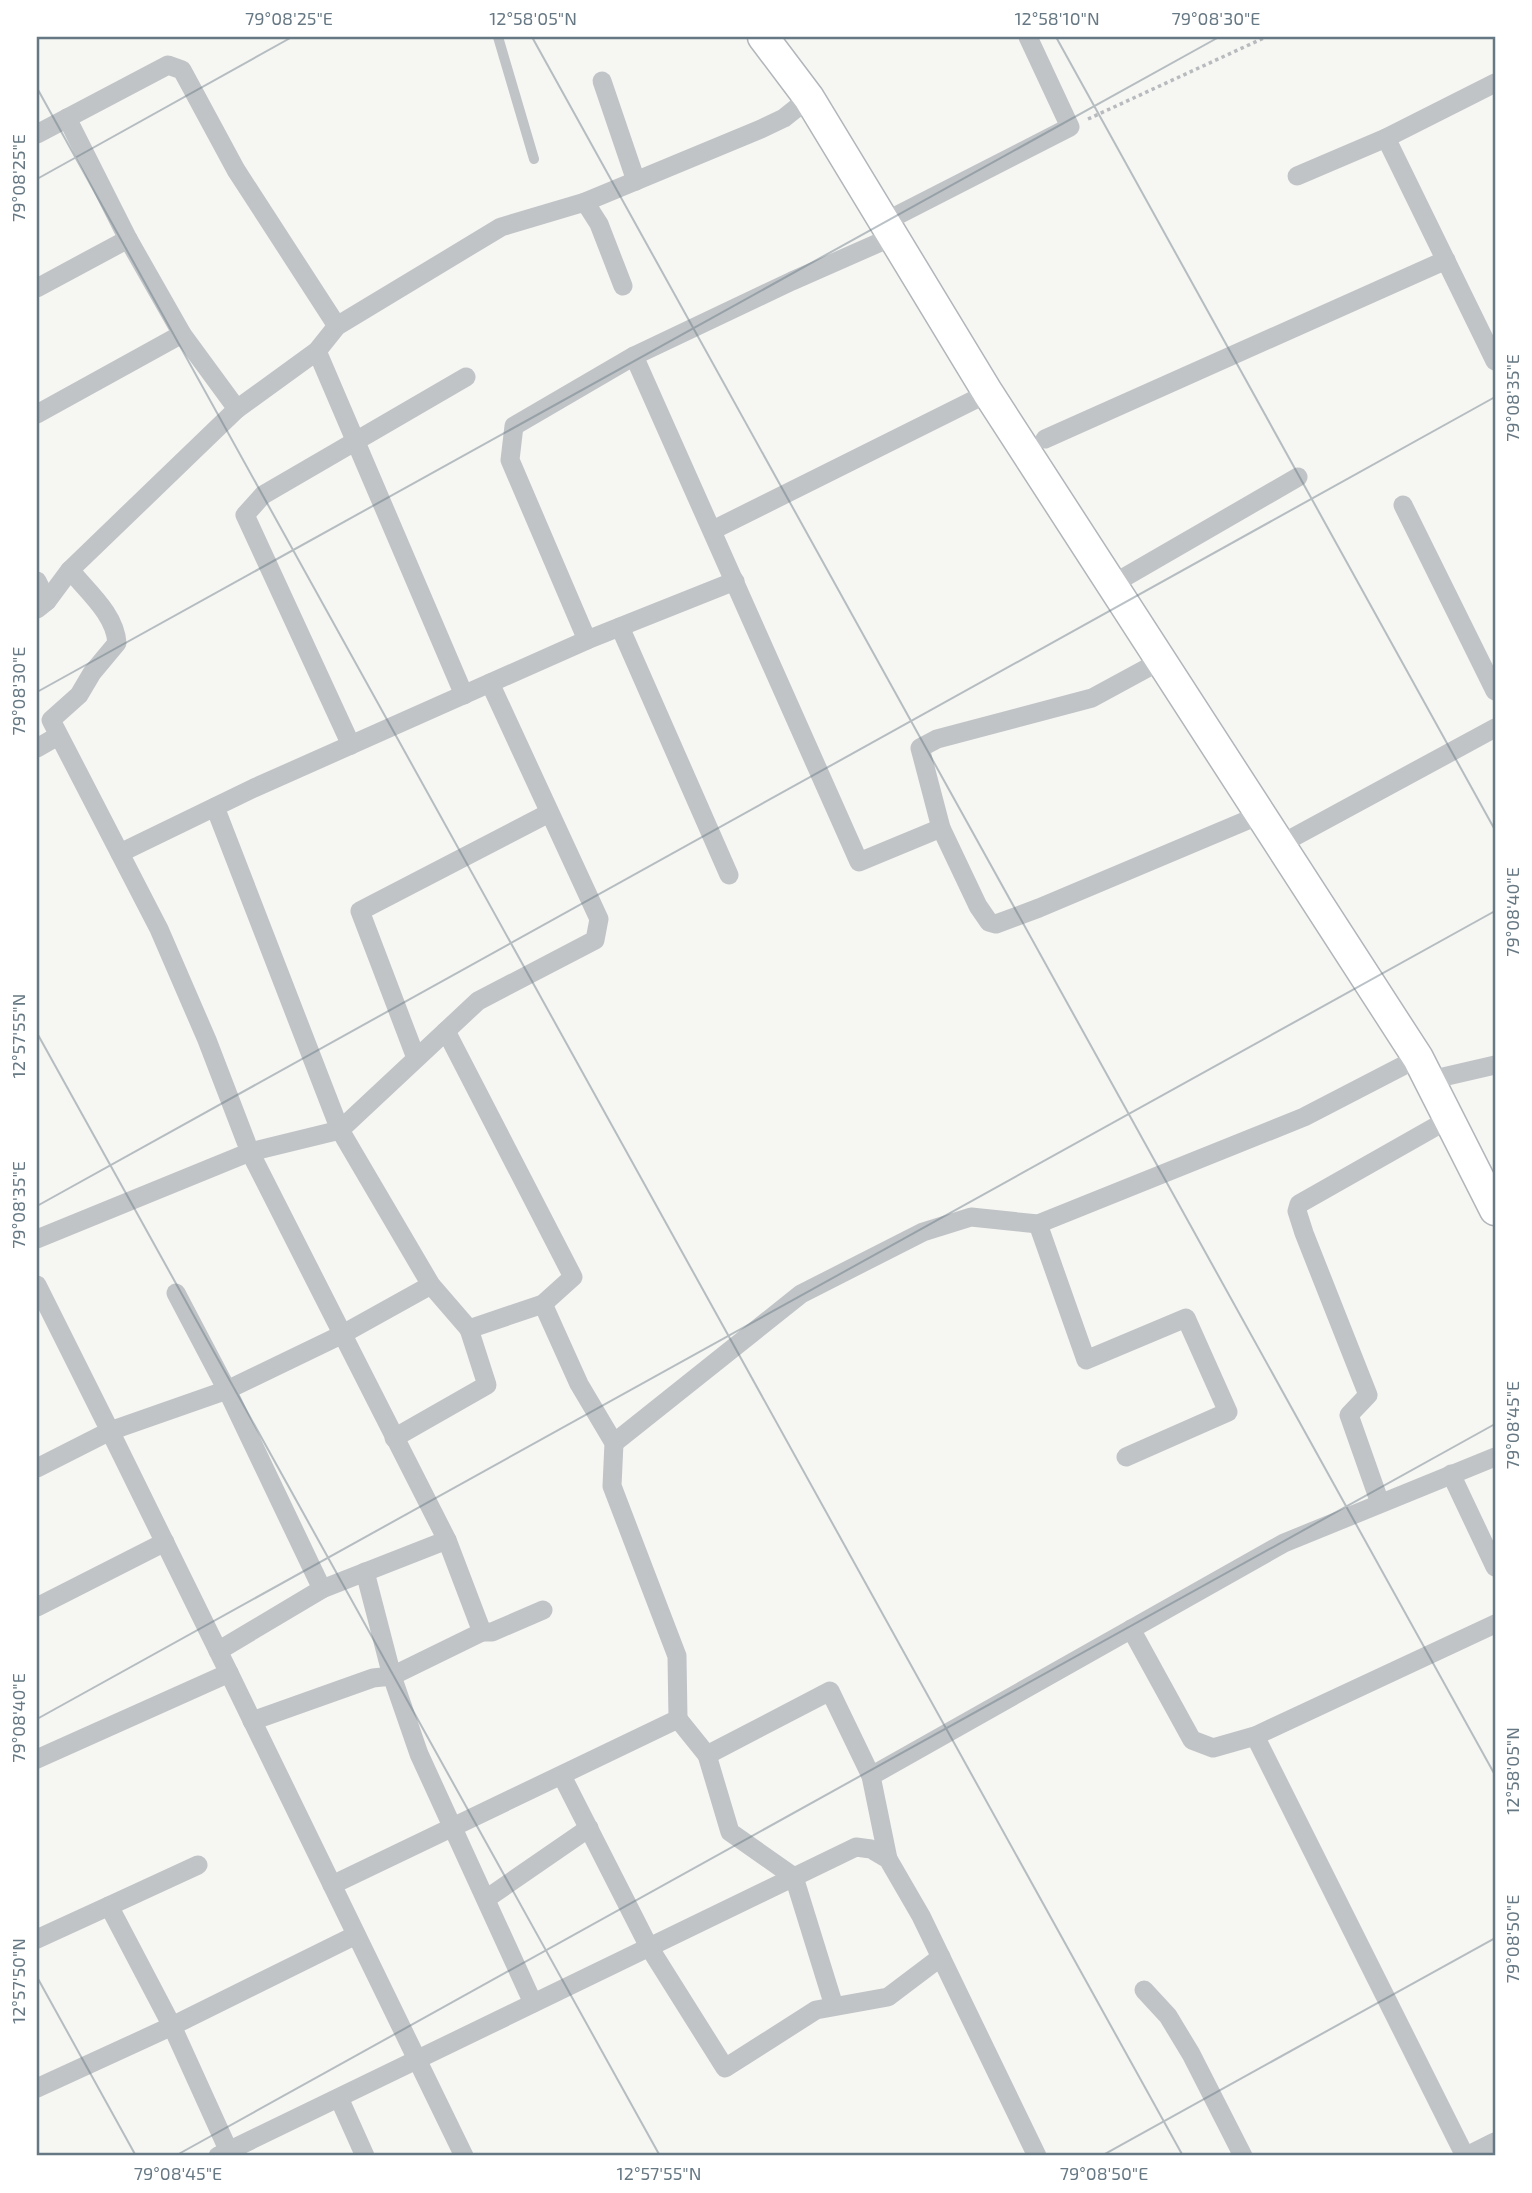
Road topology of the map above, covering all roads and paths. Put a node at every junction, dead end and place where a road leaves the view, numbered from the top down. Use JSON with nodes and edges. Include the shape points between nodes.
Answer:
{"nodes":[{"id":1,"x":498,"y":37,"type":"edge"},
{"id":2,"x":763,"y":37,"type":"edge"},
{"id":3,"x":782,"y":37,"type":"edge"},
{"id":4,"x":1028,"y":37,"type":"edge"},
{"id":5,"x":1266,"y":37,"type":"edge"},
{"id":6,"x":602,"y":82,"type":"dead end"},
{"id":7,"x":1495,"y":83,"type":"edge"},
{"id":8,"x":809,"y":98,"type":"junction"},
{"id":9,"x":66,"y":118,"type":"junction"},
{"id":10,"x":1070,"y":127,"type":"junction"},
{"id":11,"x":37,"y":134,"type":"edge"},
{"id":12,"x":1387,"y":138,"type":"junction"},
{"id":13,"x":534,"y":159,"type":"dead end"},
{"id":14,"x":1297,"y":176,"type":"dead end"},
{"id":15,"x":636,"y":181,"type":"junction"},
{"id":16,"x":585,"y":202,"type":"junction"},
{"id":17,"x":894,"y":227,"type":"junction"},
{"id":18,"x":128,"y":239,"type":"junction"},
{"id":19,"x":1446,"y":260,"type":"junction"},
{"id":20,"x":623,"y":286,"type":"dead end"},
{"id":21,"x":37,"y":288,"type":"edge"},
{"id":22,"x":337,"y":326,"type":"junction"},
{"id":23,"x":182,"y":334,"type":"junction"},
{"id":24,"x":317,"y":351,"type":"junction"},
{"id":25,"x":634,"y":356,"type":"junction"},
{"id":26,"x":1495,"y":361,"type":"edge"},
{"id":27,"x":466,"y":377,"type":"dead end"},
{"id":28,"x":988,"y":393,"type":"junction"},
{"id":29,"x":237,"y":409,"type":"junction"},
{"id":30,"x":37,"y":415,"type":"edge"},
{"id":31,"x":1045,"y":439,"type":"dead end"},
{"id":32,"x":354,"y":443,"type":"junction"},
{"id":33,"x":1298,"y":477,"type":"dead end"},
{"id":34,"x":1403,"y":505,"type":"dead end"},
{"id":35,"x":713,"y":530,"type":"junction"},
{"id":36,"x":70,"y":570,"type":"junction"},
{"id":37,"x":1125,"y":577,"type":"junction"},
{"id":38,"x":37,"y":581,"type":"edge"},
{"id":39,"x":735,"y":581,"type":"junction"},
{"id":40,"x":42,"y":605,"type":"edge"},
{"id":41,"x":620,"y":627,"type":"junction"},
{"id":42,"x":587,"y":640,"type":"junction"},
{"id":43,"x":1162,"y":660,"type":"junction"},
{"id":44,"x":490,"y":683,"type":"junction"},
{"id":45,"x":1495,"y":691,"type":"edge"},
{"id":46,"x":464,"y":695,"type":"junction"},
{"id":47,"x":1495,"y":728,"type":"edge"},
{"id":48,"x":58,"y":736,"type":"junction"},
{"id":49,"x":351,"y":745,"type":"junction"},
{"id":50,"x":37,"y":748,"type":"edge"},
{"id":51,"x":215,"y":807,"type":"junction"},
{"id":52,"x":549,"y":813,"type":"junction"},
{"id":53,"x":1262,"y":814,"type":"junction"},
{"id":54,"x":941,"y":828,"type":"junction"},
{"id":55,"x":1288,"y":840,"type":"junction"},
{"id":56,"x":120,"y":853,"type":"junction"},
{"id":57,"x":729,"y":875,"type":"dead end"},
{"id":58,"x":446,"y":1031,"type":"junction"},
{"id":59,"x":416,"y":1058,"type":"junction"},
{"id":60,"x":1495,"y":1065,"type":"edge"},
{"id":61,"x":1431,"y":1071,"type":"junction"},
{"id":62,"x":1450,"y":1119,"type":"junction"},
{"id":63,"x":340,"y":1130,"type":"junction"},
{"id":64,"x":250,"y":1152,"type":"junction"},
{"id":65,"x":1495,"y":1172,"type":"edge"},
{"id":66,"x":1495,"y":1210,"type":"edge"},
{"id":67,"x":1038,"y":1224,"type":"junction"},
{"id":68,"x":37,"y":1239,"type":"edge"},
{"id":69,"x":37,"y":1285,"type":"edge"},
{"id":70,"x":431,"y":1285,"type":"junction"},
{"id":71,"x":176,"y":1293,"type":"dead end"},
{"id":72,"x":542,"y":1304,"type":"junction"},
{"id":73,"x":470,"y":1329,"type":"junction"},
{"id":74,"x":341,"y":1335,"type":"junction"},
{"id":75,"x":227,"y":1390,"type":"junction"},
{"id":76,"x":110,"y":1431,"type":"junction"},
{"id":77,"x":394,"y":1438,"type":"junction"},
{"id":78,"x":614,"y":1443,"type":"junction"},
{"id":79,"x":1126,"y":1457,"type":"dead end"},
{"id":80,"x":1495,"y":1457,"type":"edge"},
{"id":81,"x":37,"y":1468,"type":"edge"},
{"id":82,"x":1451,"y":1474,"type":"junction"},
{"id":83,"x":1380,"y":1503,"type":"junction"},
{"id":84,"x":447,"y":1540,"type":"junction"},
{"id":85,"x":165,"y":1542,"type":"junction"},
{"id":86,"x":1495,"y":1567,"type":"edge"},
{"id":87,"x":365,"y":1572,"type":"junction"},
{"id":88,"x":322,"y":1589,"type":"junction"},
{"id":89,"x":37,"y":1606,"type":"edge"},
{"id":90,"x":542,"y":1610,"type":"dead end"},
{"id":91,"x":1495,"y":1624,"type":"edge"},
{"id":92,"x":1131,"y":1629,"type":"junction"},
{"id":93,"x":482,"y":1632,"type":"junction"},
{"id":94,"x":218,"y":1651,"type":"junction"},
{"id":95,"x":229,"y":1672,"type":"junction"},
{"id":96,"x":392,"y":1676,"type":"junction"},
{"id":97,"x":678,"y":1719,"type":"junction"},
{"id":98,"x":252,"y":1721,"type":"junction"},
{"id":99,"x":1255,"y":1737,"type":"junction"},
{"id":100,"x":706,"y":1755,"type":"junction"},
{"id":101,"x":37,"y":1759,"type":"edge"},
{"id":102,"x":562,"y":1776,"type":"junction"},
{"id":103,"x":870,"y":1776,"type":"junction"},
{"id":104,"x":454,"y":1827,"type":"junction"},
{"id":105,"x":589,"y":1828,"type":"junction"},
{"id":106,"x":888,"y":1859,"type":"junction"},
{"id":107,"x":198,"y":1865,"type":"dead end"},
{"id":108,"x":794,"y":1877,"type":"junction"},
{"id":109,"x":332,"y":1885,"type":"junction"},
{"id":110,"x":486,"y":1899,"type":"junction"},
{"id":111,"x":109,"y":1906,"type":"junction"},
{"id":112,"x":356,"y":1935,"type":"junction"},
{"id":113,"x":37,"y":1939,"type":"edge"},
{"id":114,"x":649,"y":1947,"type":"junction"},
{"id":115,"x":941,"y":1956,"type":"junction"},
{"id":116,"x":1144,"y":1990,"type":"dead end"},
{"id":117,"x":533,"y":2003,"type":"junction"},
{"id":118,"x":834,"y":2006,"type":"junction"},
{"id":119,"x":172,"y":2026,"type":"junction"},
{"id":120,"x":416,"y":2060,"type":"junction"},
{"id":121,"x":37,"y":2088,"type":"edge"},
{"id":122,"x":339,"y":2098,"type":"junction"},
{"id":123,"x":1495,"y":2144,"type":"edge"},
{"id":124,"x":226,"y":2155,"type":"edge"},
{"id":125,"x":365,"y":2156,"type":"edge"},
{"id":126,"x":464,"y":2156,"type":"edge"},
{"id":127,"x":1037,"y":2156,"type":"edge"},
{"id":128,"x":1243,"y":2156,"type":"edge"},
{"id":129,"x":1465,"y":2156,"type":"edge"},
{"id":130,"x":1471,"y":2156,"type":"edge"}],
"edges":[{"from":1,"to":13,"type":"lane"},
{"from":2,"to":8,"type":"main road"},
{"from":3,"to":17,"type":"main road","via":[[821,88]]},
{"from":4,"to":10,"type":"street"},
{"from":5,"to":10,"type":"path"},
{"from":6,"to":15,"type":"street"},
{"from":7,"to":12,"type":"street"},
{"from":8,"to":15,"type":"street","via":[[773,124]]},
{"from":8,"to":17,"type":"main road"},
{"from":9,"to":11,"type":"street"},
{"from":9,"to":18,"type":"street"},
{"from":9,"to":22,"type":"street","via":[[168,65],[182,70],[236,170]]},
{"from":10,"to":17,"type":"street"},
{"from":12,"to":14,"type":"street"},
{"from":12,"to":19,"type":"street"},
{"from":15,"to":16,"type":"street"},
{"from":16,"to":20,"type":"street","via":[[599,224]]},
{"from":16,"to":22,"type":"street","via":[[501,228]]},
{"from":17,"to":25,"type":"street"},
{"from":17,"to":28,"type":"main road"},
{"from":17,"to":37,"type":"main road"},
{"from":18,"to":21,"type":"street"},
{"from":18,"to":23,"type":"street"},
{"from":19,"to":26,"type":"street"},
{"from":19,"to":31,"type":"street"},
{"from":22,"to":24,"type":"street"},
{"from":23,"to":29,"type":"street"},
{"from":23,"to":30,"type":"street"},
{"from":24,"to":29,"type":"street"},
{"from":24,"to":32,"type":"street"},
{"from":25,"to":35,"type":"street"},
{"from":25,"to":42,"type":"street","via":[[514,426],[510,460]]},
{"from":27,"to":32,"type":"street"},
{"from":28,"to":35,"type":"street"},
{"from":28,"to":43,"type":"main road"},
{"from":29,"to":36,"type":"street"},
{"from":32,"to":46,"type":"street"},
{"from":32,"to":49,"type":"street","via":[[263,495],[245,515]]},
{"from":33,"to":37,"type":"street"},
{"from":34,"to":45,"type":"street"},
{"from":35,"to":39,"type":"street"},
{"from":36,"to":40,"type":"street"},
{"from":36,"to":48,"type":"street","via":[[107,614],[117,643],[79,695],[51,720]]},
{"from":37,"to":55,"type":"main road"},
{"from":38,"to":40,"type":"street"},
{"from":39,"to":41,"type":"street"},
{"from":39,"to":54,"type":"street","via":[[859,862]]},
{"from":41,"to":42,"type":"street"},
{"from":41,"to":57,"type":"street"},
{"from":42,"to":44,"type":"street"},
{"from":43,"to":53,"type":"main road"},
{"from":43,"to":54,"type":"street","via":[[1092,698],[937,738],[920,748]]},
{"from":44,"to":46,"type":"street"},
{"from":44,"to":52,"type":"street"},
{"from":46,"to":49,"type":"street"},
{"from":47,"to":55,"type":"street"},
{"from":48,"to":50,"type":"street"},
{"from":48,"to":56,"type":"street"},
{"from":49,"to":51,"type":"street"},
{"from":51,"to":56,"type":"street"},
{"from":51,"to":63,"type":"street"},
{"from":52,"to":58,"type":"street","via":[[599,919],[595,940],[478,1001]]},
{"from":52,"to":59,"type":"street","via":[[360,911]]},
{"from":53,"to":54,"type":"street","via":[[996,924],[989,922],[978,906]]},
{"from":53,"to":55,"type":"main road"},
{"from":55,"to":61,"type":"main road"},
{"from":56,"to":64,"type":"street","via":[[165,941]]},
{"from":58,"to":59,"type":"street"},
{"from":58,"to":72,"type":"street","via":[[573,1277]]},
{"from":59,"to":63,"type":"street"},
{"from":60,"to":61,"type":"street"},
{"from":61,"to":62,"type":"main road"},
{"from":61,"to":65,"type":"main road"},
{"from":61,"to":67,"type":"street","via":[[1304,1116]]},
{"from":62,"to":66,"type":"main road"},
{"from":62,"to":83,"type":"street","via":[[1322,1189],[1299,1204],[1297,1211],[1368,1395],[1349,1415]]},
{"from":63,"to":64,"type":"street"},
{"from":63,"to":70,"type":"street"},
{"from":64,"to":68,"type":"street"},
{"from":64,"to":74,"type":"street"},
{"from":67,"to":78,"type":"street","via":[[971,1217],[923,1232],[801,1294]]},
{"from":67,"to":79,"type":"street","via":[[1086,1360],[1186,1318],[1228,1412]]},
{"from":69,"to":76,"type":"street"},
{"from":70,"to":73,"type":"street"},
{"from":70,"to":74,"type":"street"},
{"from":71,"to":75,"type":"street"},
{"from":72,"to":73,"type":"street"},
{"from":72,"to":78,"type":"street","via":[[579,1384]]},
{"from":73,"to":77,"type":"street","via":[[487,1385]]},
{"from":74,"to":75,"type":"street"},
{"from":74,"to":77,"type":"street"},
{"from":75,"to":76,"type":"street"},
{"from":75,"to":88,"type":"street"},
{"from":76,"to":81,"type":"street"},
{"from":76,"to":85,"type":"street"},
{"from":77,"to":84,"type":"street"},
{"from":78,"to":97,"type":"street","via":[[612,1486],[677,1656]]},
{"from":80,"to":82,"type":"street"},
{"from":82,"to":83,"type":"street"},
{"from":82,"to":86,"type":"street"},
{"from":83,"to":92,"type":"street","via":[[1284,1543]]},
{"from":84,"to":87,"type":"street"},
{"from":84,"to":93,"type":"street"},
{"from":85,"to":89,"type":"street"},
{"from":85,"to":94,"type":"street"},
{"from":87,"to":88,"type":"street"},
{"from":87,"to":96,"type":"street"},
{"from":88,"to":94,"type":"street"},
{"from":90,"to":93,"type":"street"},
{"from":91,"to":99,"type":"street"},
{"from":92,"to":99,"type":"street","via":[[1192,1740],[1213,1748]]},
{"from":92,"to":103,"type":"street"},
{"from":93,"to":96,"type":"street"},
{"from":94,"to":95,"type":"street"},
{"from":95,"to":98,"type":"street"},
{"from":95,"to":101,"type":"street"},
{"from":96,"to":98,"type":"street","via":[[373,1678]]},
{"from":96,"to":104,"type":"street","via":[[419,1754]]},
{"from":97,"to":100,"type":"street"},
{"from":97,"to":102,"type":"street"},
{"from":98,"to":109,"type":"street"},
{"from":99,"to":129,"type":"street"},
{"from":100,"to":103,"type":"street","via":[[830,1691]]},
{"from":100,"to":108,"type":"street","via":[[730,1832]]},
{"from":102,"to":104,"type":"street"},
{"from":102,"to":105,"type":"street"},
{"from":103,"to":106,"type":"street"},
{"from":104,"to":109,"type":"street"},
{"from":104,"to":110,"type":"street"},
{"from":105,"to":110,"type":"street"},
{"from":105,"to":114,"type":"street"},
{"from":106,"to":108,"type":"street","via":[[856,1847]]},
{"from":106,"to":115,"type":"street"},
{"from":107,"to":111,"type":"street"},
{"from":108,"to":114,"type":"street"},
{"from":108,"to":118,"type":"street"},
{"from":109,"to":112,"type":"street"},
{"from":110,"to":117,"type":"street"},
{"from":111,"to":113,"type":"street"},
{"from":111,"to":119,"type":"street"},
{"from":112,"to":119,"type":"street"},
{"from":112,"to":120,"type":"street"},
{"from":114,"to":117,"type":"street"},
{"from":114,"to":118,"type":"street","via":[[725,2068],[817,2010]]},
{"from":115,"to":118,"type":"street","via":[[888,1997]]},
{"from":115,"to":127,"type":"street"},
{"from":116,"to":128,"type":"street","via":[[1191,2054]]},
{"from":117,"to":120,"type":"street"},
{"from":119,"to":121,"type":"street"},
{"from":119,"to":124,"type":"street"},
{"from":120,"to":122,"type":"street"},
{"from":120,"to":126,"type":"street"},
{"from":122,"to":124,"type":"street"},
{"from":122,"to":125,"type":"street"},
{"from":123,"to":130,"type":"street"}]}
